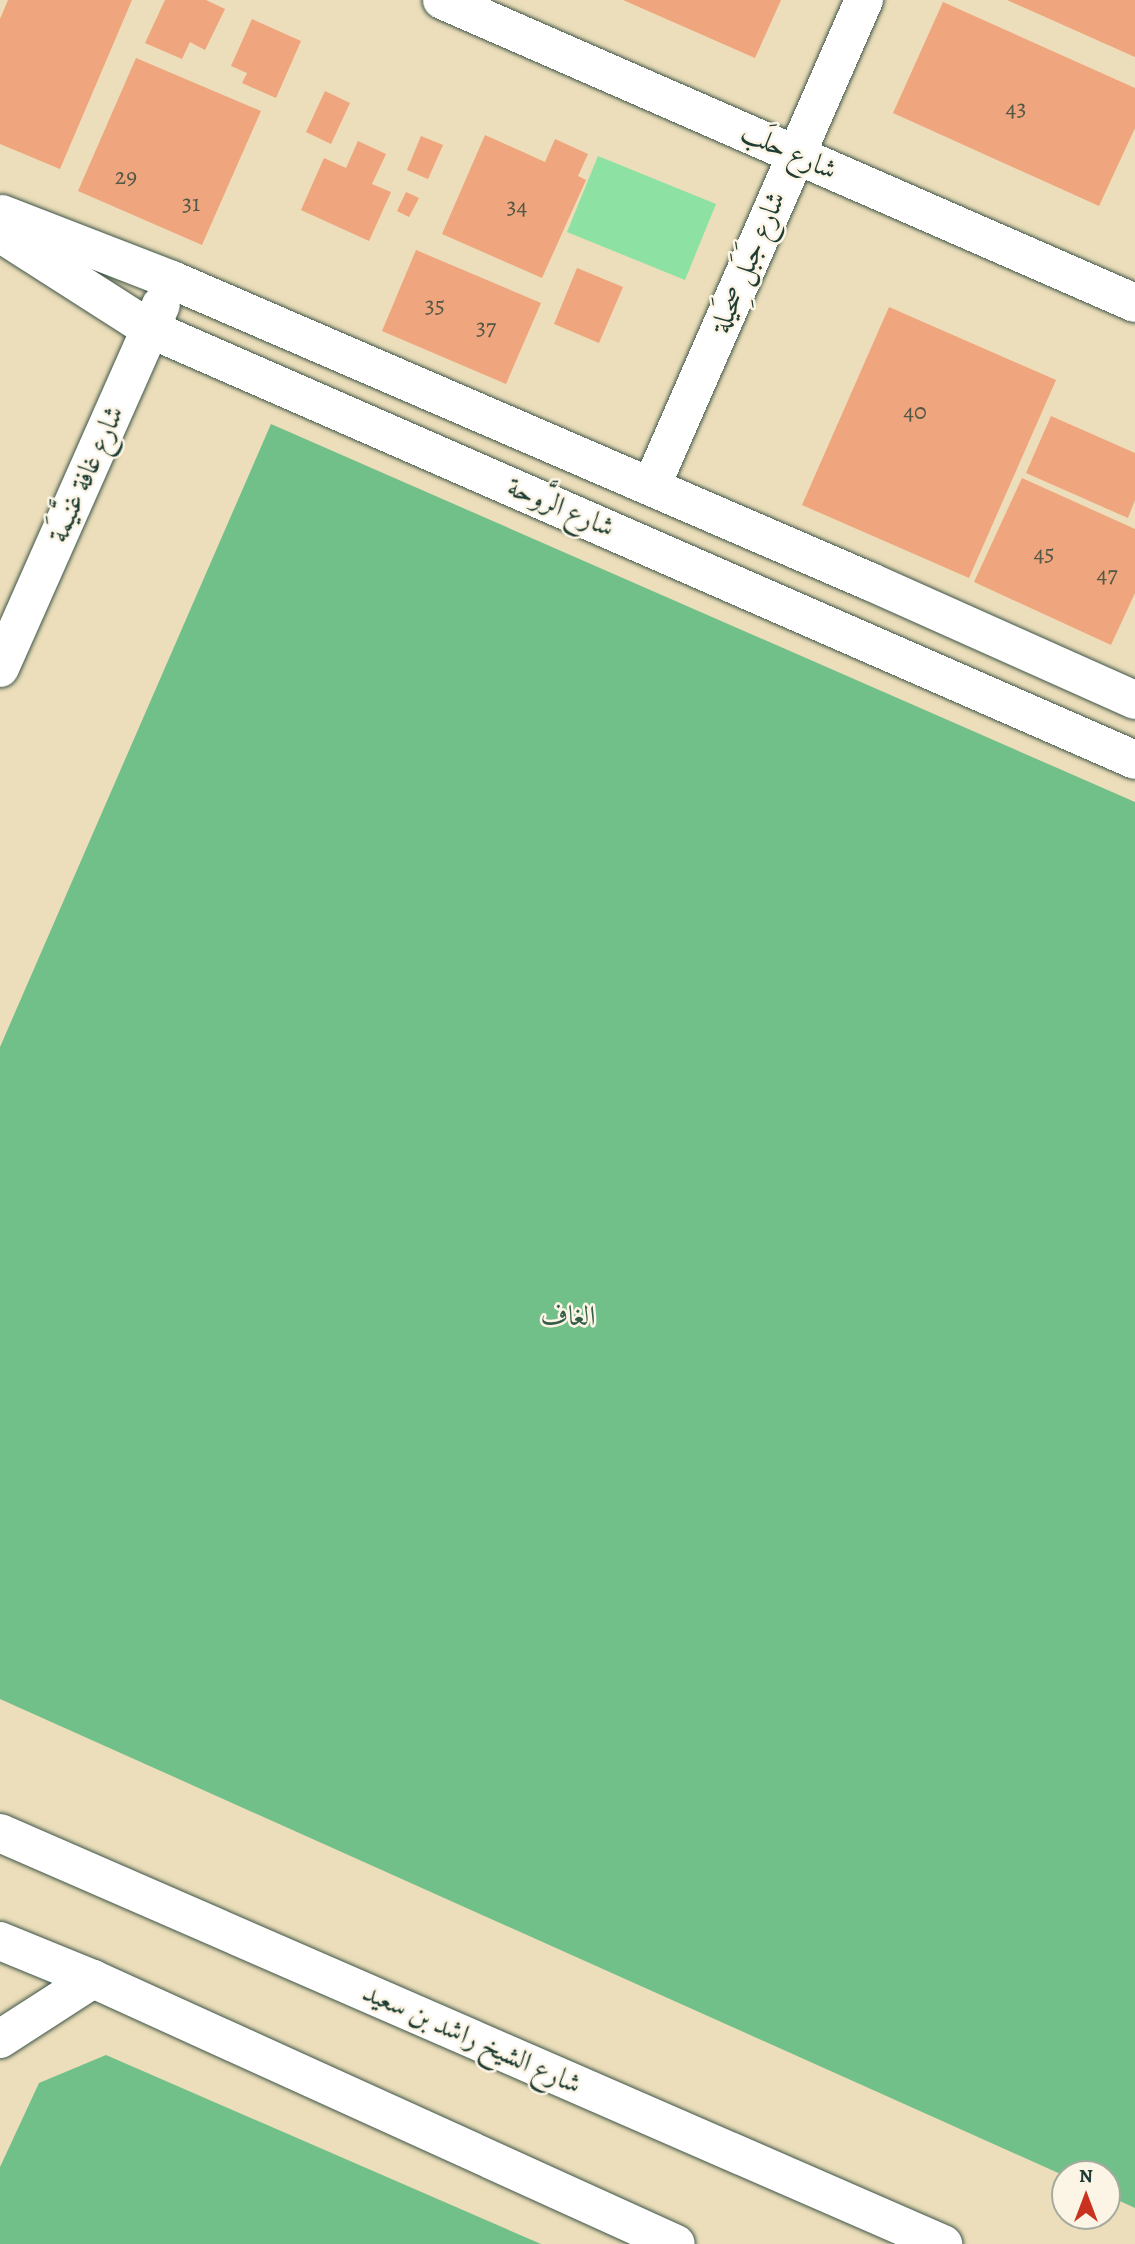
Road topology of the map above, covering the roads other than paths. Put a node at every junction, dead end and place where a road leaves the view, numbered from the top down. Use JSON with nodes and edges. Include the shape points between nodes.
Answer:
{"nodes":[{"id":1,"x":864,"y":0,"type":"edge"},
{"id":2,"x":452,"y":2,"type":"edge"},
{"id":3,"x":794,"y":154,"type":"junction"},
{"id":4,"x":0,"y":214,"type":"edge"},
{"id":5,"x":0,"y":233,"type":"edge"},
{"id":6,"x":172,"y":280,"type":"junction"},
{"id":7,"x":1135,"y":301,"type":"edge"},
{"id":8,"x":150,"y":329,"type":"junction"},
{"id":9,"x":651,"y":487,"type":"junction"},
{"id":10,"x":0,"y":668,"type":"edge"},
{"id":11,"x":1135,"y":700,"type":"edge"},
{"id":12,"x":1135,"y":760,"type":"edge"},
{"id":13,"x":0,"y":1833,"type":"edge"},
{"id":14,"x":0,"y":1941,"type":"edge"},
{"id":15,"x":93,"y":1979,"type":"junction"},
{"id":16,"x":0,"y":2039,"type":"edge"},
{"id":17,"x":676,"y":2244,"type":"edge"},
{"id":18,"x":943,"y":2244,"type":"edge"}],
"edges":[{"from":1,"to":3,"type":"street","name":"شارع جَبَل صِحَيلة"},
{"from":2,"to":3,"type":"street","name":"شارع حلَب"},
{"from":3,"to":7,"type":"street","name":"شارع حلَب"},
{"from":3,"to":9,"type":"street","name":"شارع جَبَل صِحَيلة"},
{"from":4,"to":6,"type":"street","name":"شارع الرَّوحة"},
{"from":5,"to":8,"type":"street","name":"شارع الرَّوحة"},
{"from":6,"to":8,"type":"street","name":"شارع غافة غنَّيمَة"},
{"from":6,"to":9,"type":"street","name":"شارع الرَّوحة"},
{"from":8,"to":10,"type":"street","name":"شارع غافة غنَّيمَة"},
{"from":8,"to":12,"type":"street","name":"شارع الرَّوحة"},
{"from":9,"to":11,"type":"street","name":"شارع الرَّوحة"},
{"from":13,"to":18,"type":"street","name":"شارع الشيخ راشد بن سعيد"},
{"from":14,"to":15,"type":"street"},
{"from":15,"to":16,"type":"street"},
{"from":15,"to":17,"type":"street"}]}
